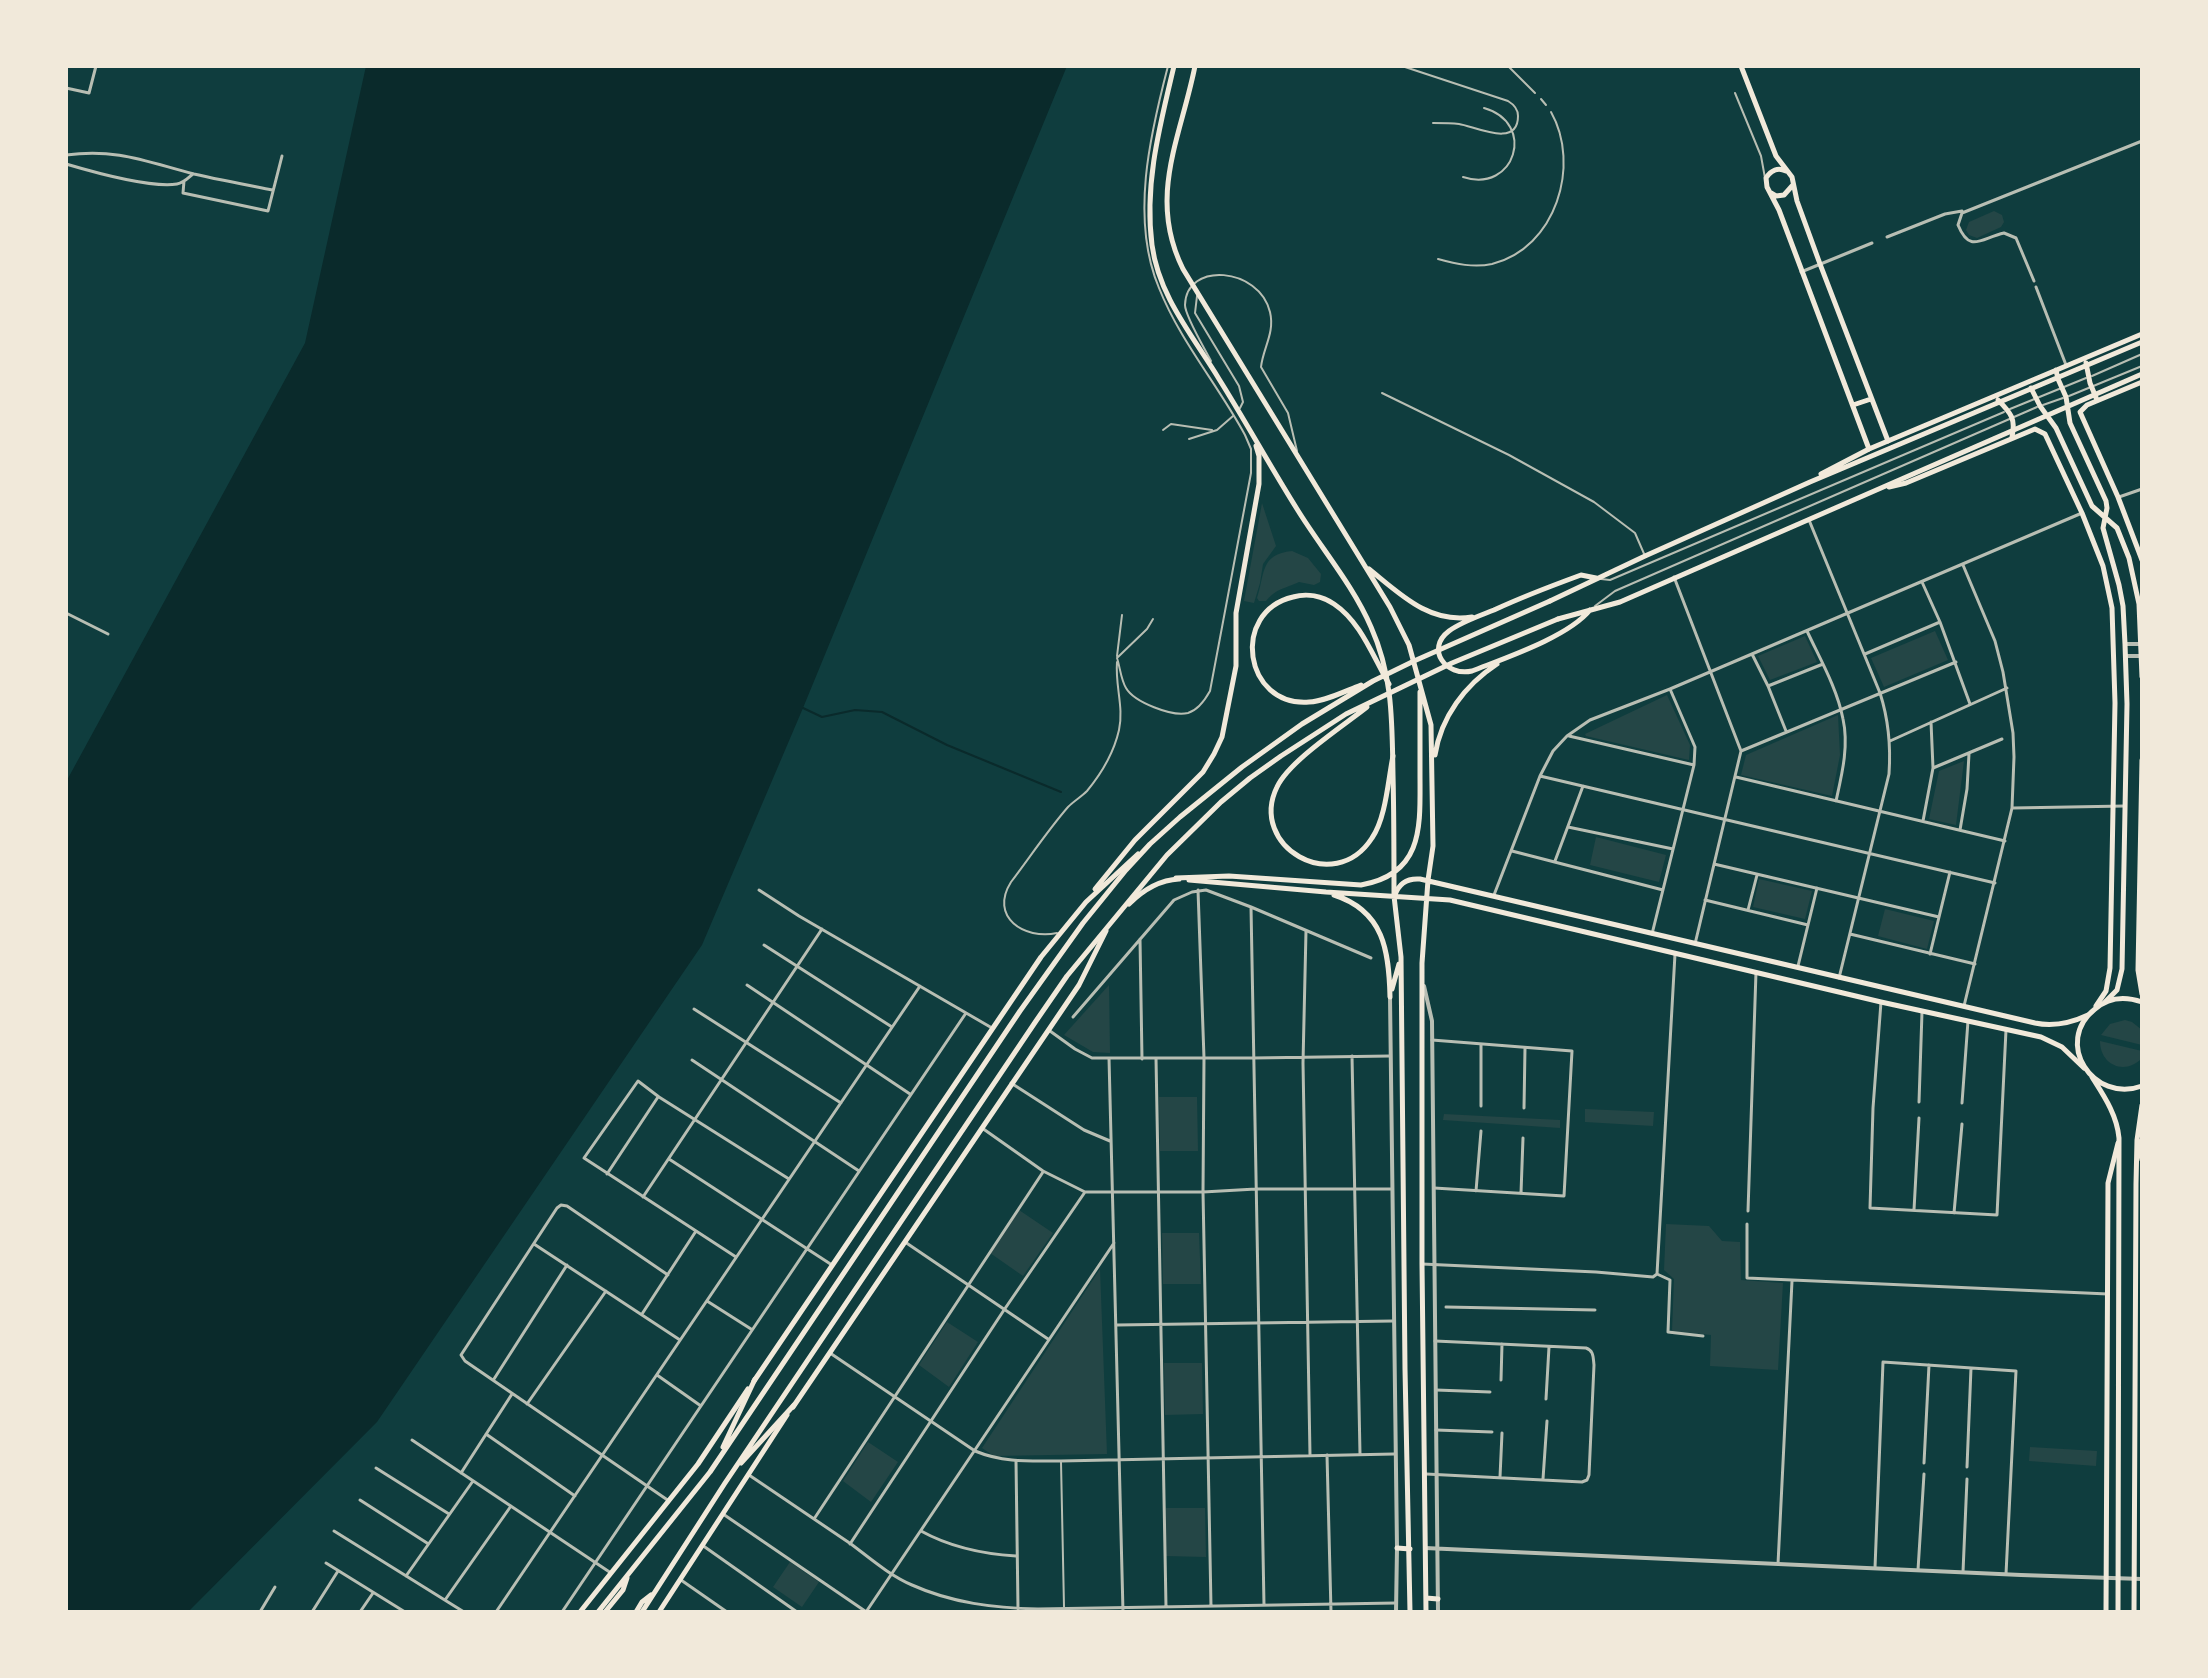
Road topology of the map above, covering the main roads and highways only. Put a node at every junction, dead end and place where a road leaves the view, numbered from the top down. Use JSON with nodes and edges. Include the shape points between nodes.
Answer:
{"nodes":[{"id":1,"x":1171,"y":66,"type":"edge"},
{"id":2,"x":1195,"y":66,"type":"edge"},
{"id":3,"x":1741,"y":66,"type":"edge"},
{"id":4,"x":1789,"y":173,"type":"junction"},
{"id":5,"x":1793,"y":181,"type":"junction"},
{"id":6,"x":1769,"y":191,"type":"junction"},
{"id":7,"x":2142,"y":334,"type":"edge"},
{"id":8,"x":2142,"y":342,"type":"edge"},
{"id":9,"x":2087,"y":358,"type":"junction"},
{"id":10,"x":2056,"y":370,"type":"junction"},
{"id":11,"x":2142,"y":374,"type":"edge"},
{"id":12,"x":2025,"y":382,"type":"junction"},
{"id":13,"x":2142,"y":382,"type":"edge"},
{"id":14,"x":1993,"y":396,"type":"junction"},
{"id":15,"x":1871,"y":399,"type":"junction"},
{"id":16,"x":2097,"y":400,"type":"junction"},
{"id":17,"x":1853,"y":405,"type":"junction"},
{"id":18,"x":1254,"y":437,"type":"junction"},
{"id":19,"x":2012,"y":437,"type":"junction"},
{"id":20,"x":1888,"y":441,"type":"junction"},
{"id":21,"x":1872,"y":452,"type":"junction"},
{"id":22,"x":1879,"y":489,"type":"junction"},
{"id":23,"x":2105,"y":517,"type":"junction"},
{"id":24,"x":2142,"y":560,"type":"edge"},
{"id":25,"x":1365,"y":566,"type":"junction"},
{"id":26,"x":1596,"y":578,"type":"junction"},
{"id":27,"x":1590,"y":609,"type":"junction"},
{"id":28,"x":1481,"y":615,"type":"junction"},
{"id":29,"x":2141,"y":644,"type":"edge"},
{"id":30,"x":2142,"y":656,"type":"edge"},
{"id":31,"x":1505,"y":658,"type":"junction"},
{"id":32,"x":2142,"y":677,"type":"edge"},
{"id":33,"x":1373,"y":681,"type":"junction"},
{"id":34,"x":1421,"y":683,"type":"junction"},
{"id":35,"x":1389,"y":684,"type":"junction"},
{"id":36,"x":1377,"y":699,"type":"junction"},
{"id":37,"x":1393,"y":756,"type":"junction"},
{"id":38,"x":2142,"y":760,"type":"edge"},
{"id":39,"x":1433,"y":772,"type":"junction"},
{"id":40,"x":1150,"y":844,"type":"junction"},
{"id":41,"x":1176,"y":878,"type":"junction"},
{"id":42,"x":1428,"y":880,"type":"junction"},
{"id":43,"x":1326,"y":892,"type":"junction"},
{"id":44,"x":1394,"y":896,"type":"junction"},
{"id":45,"x":1426,"y":897,"type":"junction"},
{"id":46,"x":1086,"y":902,"type":"junction"},
{"id":47,"x":1120,"y":913,"type":"junction"},
{"id":48,"x":1110,"y":925,"type":"junction"},
{"id":49,"x":1401,"y":957,"type":"junction"},
{"id":50,"x":2142,"y":994,"type":"edge"},
{"id":51,"x":2105,"y":1002,"type":"junction"},
{"id":52,"x":2142,"y":1002,"type":"edge"},
{"id":53,"x":2090,"y":1012,"type":"junction"},
{"id":54,"x":2087,"y":1071,"type":"junction"},
{"id":55,"x":2092,"y":1077,"type":"junction"},
{"id":56,"x":2142,"y":1086,"type":"edge"},
{"id":57,"x":2142,"y":1105,"type":"edge"},
{"id":58,"x":2119,"y":1138,"type":"junction"},
{"id":59,"x":2137,"y":1140,"type":"junction"},
{"id":60,"x":2142,"y":1160,"type":"edge"},
{"id":61,"x":1405,"y":1369,"type":"junction"},
{"id":62,"x":1394,"y":1370,"type":"road end"},
{"id":63,"x":755,"y":1379,"type":"junction"},
{"id":64,"x":2139,"y":1391,"type":"edge"},
{"id":65,"x":794,"y":1405,"type":"junction"},
{"id":66,"x":714,"y":1465,"type":"junction"},
{"id":67,"x":730,"y":1476,"type":"junction"},
{"id":68,"x":1397,"y":1548,"type":"road end"},
{"id":69,"x":1410,"y":1549,"type":"junction"},
{"id":70,"x":629,"y":1573,"type":"junction"},
{"id":71,"x":1426,"y":1598,"type":"junction"},
{"id":72,"x":1438,"y":1599,"type":"road end"},
{"id":73,"x":580,"y":1612,"type":"edge"},
{"id":74,"x":598,"y":1612,"type":"edge"},
{"id":75,"x":605,"y":1612,"type":"edge"},
{"id":76,"x":639,"y":1612,"type":"edge"},
{"id":77,"x":659,"y":1612,"type":"edge"},
{"id":78,"x":1410,"y":1612,"type":"edge"},
{"id":79,"x":1426,"y":1612,"type":"edge"},
{"id":80,"x":2106,"y":1612,"type":"edge"},
{"id":81,"x":2118,"y":1612,"type":"edge"},
{"id":82,"x":2134,"y":1612,"type":"edge"}],
"edges":[{"from":1,"to":18,"type":"main road","via":[[1149,188],[1152,250],[1176,313]]},
{"from":2,"to":25,"type":"main road","via":[[1167,188],[1174,246],[1183,269]]},
{"from":3,"to":4,"type":"main road","via":[[1776,156]]},
{"from":4,"to":5,"type":"main road"},
{"from":4,"to":6,"type":"main road","via":[[1776,169],[1768,174]]},
{"from":5,"to":6,"type":"main road","via":[[1784,195]]},
{"from":5,"to":15,"type":"main road"},
{"from":6,"to":17,"type":"main road"},
{"from":7,"to":9,"type":"main road"},
{"from":8,"to":21,"type":"main road"},
{"from":9,"to":10,"type":"main road"},
{"from":9,"to":16,"type":"main road"},
{"from":10,"to":12,"type":"main road"},
{"from":10,"to":23,"type":"main road","via":[[2070,423],[2106,501]]},
{"from":11,"to":22,"type":"main road"},
{"from":12,"to":14,"type":"main road"},
{"from":12,"to":23,"type":"main road","via":[[2056,428],[2092,506]]},
{"from":13,"to":16,"type":"main road"},
{"from":14,"to":19,"type":"main road","via":[[2013,417]]},
{"from":14,"to":20,"type":"main road"},
{"from":15,"to":17,"type":"main road"},
{"from":15,"to":20,"type":"main road"},
{"from":16,"to":24,"type":"main road","via":[[2082,409],[2081,418]]},
{"from":17,"to":21,"type":"main road"},
{"from":18,"to":35,"type":"main road","via":[[1361,606]]},
{"from":18,"to":46,"type":"main road","via":[[1259,484],[1236,613],[1236,666],[1222,737],[1203,772],[1135,840]]},
{"from":19,"to":22,"type":"main road","via":[[1906,483]]},
{"from":19,"to":53,"type":"main road","via":[[2031,429],[2045,434],[2103,566],[2112,608],[2110,968],[2106,991]]},
{"from":20,"to":21,"type":"main road"},
{"from":21,"to":26,"type":"main road"},
{"from":22,"to":27,"type":"main road","via":[[1620,602]]},
{"from":23,"to":29,"type":"main road","via":[[2117,528],[2129,558]]},
{"from":23,"to":51,"type":"main road","via":[[2103,528],[2123,606],[2127,704],[2122,969],[2117,990]]},
{"from":25,"to":28,"type":"main road","via":[[1426,611],[1451,618]]},
{"from":25,"to":34,"type":"main road","via":[[1401,627]]},
{"from":26,"to":28,"type":"main road","via":[[1581,575]]},
{"from":26,"to":33,"type":"main road"},
{"from":27,"to":31,"type":"main road","via":[[1561,633]]},
{"from":27,"to":36,"type":"main road"},
{"from":28,"to":31,"type":"main road","via":[[1441,640],[1444,664],[1464,673]]},
{"from":29,"to":30,"type":"main road"},
{"from":30,"to":32,"type":"main road"},
{"from":31,"to":39,"type":"main road","via":[[1472,685],[1447,717]]},
{"from":33,"to":35,"type":"main road","via":[[1318,701],[1288,700],[1272,691],[1256,669],[1252,651],[1257,625],[1286,599],[1303,595],[1328,600],[1351,619]]},
{"from":33,"to":40,"type":"main road","via":[[1275,743]]},
{"from":34,"to":39,"type":"main road","via":[[1433,738]]},
{"from":34,"to":41,"type":"main road","via":[[1418,835],[1396,869],[1361,885],[1229,876]]},
{"from":35,"to":37,"type":"main road"},
{"from":36,"to":37,"type":"main road","via":[[1284,776],[1271,809],[1282,841],[1297,856],[1316,864],[1335,865],[1359,853],[1376,831]]},
{"from":36,"to":47,"type":"main road","via":[[1335,720],[1240,786],[1193,827]]},
{"from":37,"to":44,"type":"main road"},
{"from":38,"to":50,"type":"main road"},
{"from":39,"to":42,"type":"main road"},
{"from":40,"to":46,"type":"main road"},
{"from":40,"to":66,"type":"main road","via":[[1083,923],[1020,1011]]},
{"from":41,"to":43,"type":"main road"},
{"from":41,"to":47,"type":"main road","via":[[1146,890]]},
{"from":42,"to":44,"type":"main road","via":[[1406,880]]},
{"from":42,"to":45,"type":"main road"},
{"from":42,"to":53,"type":"main road","via":[[2044,1025],[2063,1024]]},
{"from":43,"to":44,"type":"main road"},
{"from":43,"to":49,"type":"main road","via":[[1361,909],[1380,933],[1389,964],[1390,997]]},
{"from":44,"to":45,"type":"main road"},
{"from":44,"to":49,"type":"main road"},
{"from":45,"to":54,"type":"main road","via":[[1496,909],[2052,1042]]},
{"from":45,"to":71,"type":"main road"},
{"from":46,"to":63,"type":"main road","via":[[1036,963]]},
{"from":47,"to":48,"type":"main road"},
{"from":48,"to":65,"type":"main road","via":[[1084,976]]},
{"from":48,"to":67,"type":"main road","via":[[1067,976]]},
{"from":49,"to":61,"type":"main road"},
{"from":51,"to":52,"type":"main road"},
{"from":51,"to":53,"type":"main road"},
{"from":53,"to":54,"type":"main road","via":[[2078,1044]]},
{"from":54,"to":55,"type":"main road"},
{"from":55,"to":56,"type":"main road","via":[[2120,1090]]},
{"from":55,"to":58,"type":"main road","via":[[2114,1115]]},
{"from":57,"to":59,"type":"main road"},
{"from":58,"to":80,"type":"main road","via":[[2108,1183]]},
{"from":58,"to":81,"type":"main road"},
{"from":59,"to":60,"type":"main road"},
{"from":59,"to":64,"type":"main road"},
{"from":61,"to":62,"type":"main road"},
{"from":61,"to":69,"type":"main road"},
{"from":63,"to":66,"type":"main road"},
{"from":63,"to":73,"type":"main road","via":[[698,1464]]},
{"from":64,"to":82,"type":"main road"},
{"from":65,"to":67,"type":"main road"},
{"from":65,"to":77,"type":"main road"},
{"from":66,"to":70,"type":"main road"},
{"from":67,"to":76,"type":"main road"},
{"from":68,"to":69,"type":"main road"},
{"from":69,"to":78,"type":"main road"},
{"from":70,"to":74,"type":"main road"},
{"from":70,"to":75,"type":"main road"},
{"from":71,"to":72,"type":"main road"},
{"from":71,"to":79,"type":"main road"}]}
